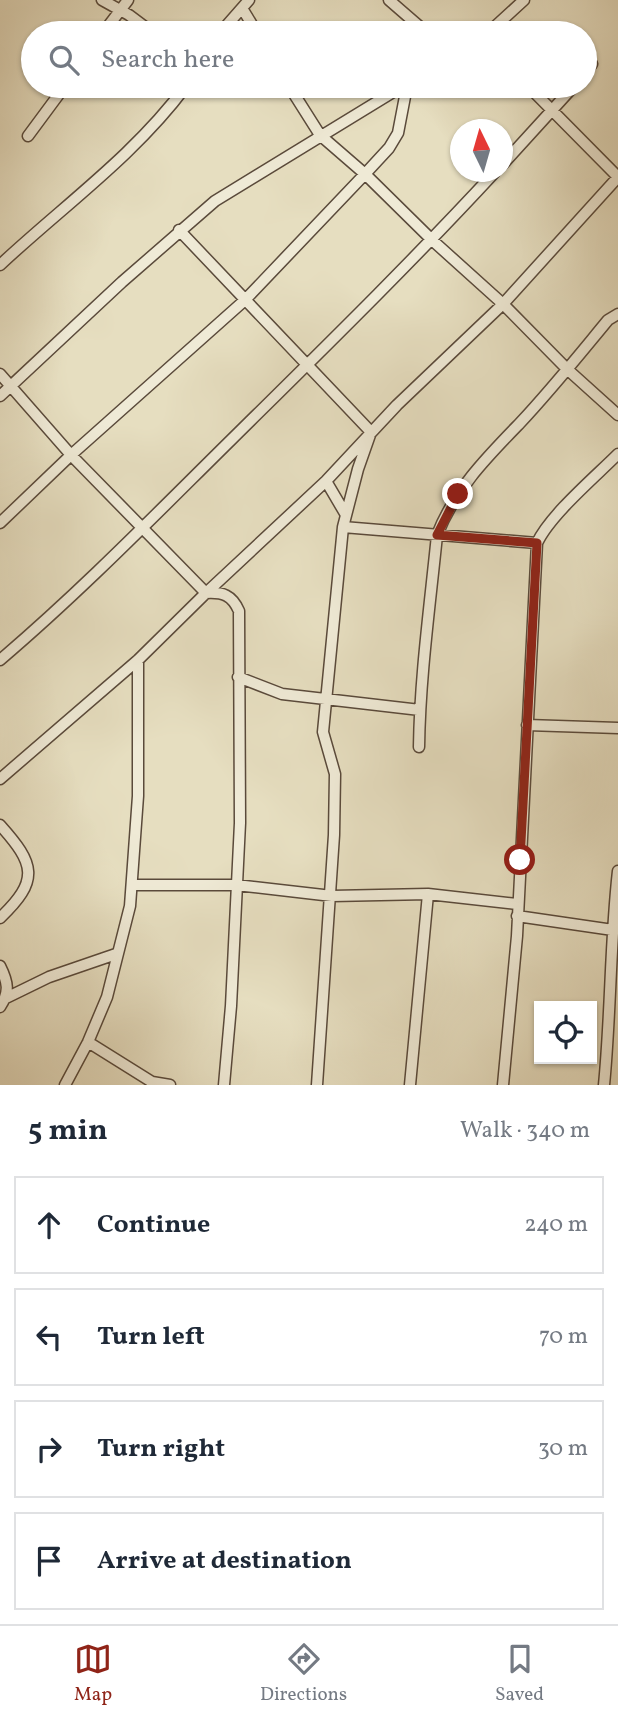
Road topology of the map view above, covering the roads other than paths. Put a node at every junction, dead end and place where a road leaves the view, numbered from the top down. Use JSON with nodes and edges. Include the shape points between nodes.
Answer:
{"nodes":[{"id":1,"x":102,"y":0,"type":"edge"},
{"id":2,"x":128,"y":0,"type":"edge"},
{"id":3,"x":389,"y":0,"type":"edge"},
{"id":4,"x":524,"y":0,"type":"edge"},
{"id":5,"x":246,"y":4,"type":"edge"},
{"id":6,"x":120,"y":11,"type":"junction"},
{"id":7,"x":112,"y":21,"type":"edge"},
{"id":8,"x":135,"y":21,"type":"edge"},
{"id":9,"x":231,"y":21,"type":"edge"},
{"id":10,"x":252,"y":21,"type":"edge"},
{"id":11,"x":413,"y":21,"type":"edge"},
{"id":12,"x":501,"y":21,"type":"edge"},
{"id":13,"x":56,"y":98,"type":"edge"},
{"id":14,"x":176,"y":98,"type":"edge"},
{"id":15,"x":297,"y":98,"type":"edge"},
{"id":16,"x":384,"y":98,"type":"edge"},
{"id":17,"x":403,"y":98,"type":"edge"},
{"id":18,"x":540,"y":98,"type":"edge"},
{"id":19,"x":563,"y":98,"type":"edge"},
{"id":20,"x":552,"y":110,"type":"junction"},
{"id":21,"x":320,"y":135,"type":"junction"},
{"id":22,"x":28,"y":136,"type":"dead end"},
{"id":23,"x":513,"y":152,"type":"edge"},
{"id":24,"x":365,"y":174,"type":"junction"},
{"id":25,"x":486,"y":182,"type":"edge"},
{"id":26,"x":179,"y":230,"type":"junction"},
{"id":27,"x":432,"y":240,"type":"junction"},
{"id":28,"x":0,"y":265,"type":"edge"},
{"id":29,"x":245,"y":300,"type":"junction"},
{"id":30,"x":503,"y":304,"type":"junction"},
{"id":31,"x":618,"y":314,"type":"edge"},
{"id":32,"x":306,"y":366,"type":"junction"},
{"id":33,"x":567,"y":369,"type":"junction"},
{"id":34,"x":0,"y":374,"type":"edge"},
{"id":35,"x":10,"y":386,"type":"junction"},
{"id":36,"x":0,"y":396,"type":"edge"},
{"id":37,"x":618,"y":415,"type":"edge"},
{"id":38,"x":371,"y":432,"type":"junction"},
{"id":39,"x":618,"y":454,"type":"edge"},
{"id":40,"x":71,"y":455,"type":"junction"},
{"id":41,"x":326,"y":481,"type":"junction"},
{"id":42,"x":346,"y":514,"type":"junction"},
{"id":43,"x":0,"y":523,"type":"edge"},
{"id":44,"x":343,"y":527,"type":"junction"},
{"id":45,"x":142,"y":528,"type":"junction"},
{"id":46,"x":437,"y":535,"type":"junction"},
{"id":47,"x":537,"y":543,"type":"junction"},
{"id":48,"x":206,"y":593,"type":"junction"},
{"id":49,"x":0,"y":660,"type":"edge"},
{"id":50,"x":138,"y":660,"type":"junction"},
{"id":51,"x":238,"y":677,"type":"junction"},
{"id":52,"x":327,"y":699,"type":"junction"},
{"id":53,"x":420,"y":710,"type":"junction"},
{"id":54,"x":527,"y":724,"type":"junction"},
{"id":55,"x":618,"y":728,"type":"edge"},
{"id":56,"x":419,"y":747,"type":"dead end"},
{"id":57,"x":0,"y":779,"type":"edge"},
{"id":58,"x":0,"y":825,"type":"edge"},
{"id":59,"x":618,"y":871,"type":"edge"},
{"id":60,"x":133,"y":885,"type":"junction"},
{"id":61,"x":236,"y":886,"type":"junction"},
{"id":62,"x":428,"y":894,"type":"junction"},
{"id":63,"x":332,"y":896,"type":"junction"},
{"id":64,"x":517,"y":904,"type":"junction"},
{"id":65,"x":517,"y":916,"type":"junction"},
{"id":66,"x":0,"y":918,"type":"edge"},
{"id":67,"x":612,"y":930,"type":"junction"},
{"id":68,"x":116,"y":954,"type":"junction"},
{"id":69,"x":0,"y":966,"type":"edge"},
{"id":70,"x":3,"y":1002,"type":"edge"},
{"id":71,"x":88,"y":1042,"type":"junction"},
{"id":72,"x":65,"y":1085,"type":"edge"},
{"id":73,"x":170,"y":1085,"type":"edge"},
{"id":74,"x":224,"y":1085,"type":"edge"},
{"id":75,"x":317,"y":1085,"type":"edge"},
{"id":76,"x":410,"y":1085,"type":"edge"},
{"id":77,"x":503,"y":1085,"type":"edge"},
{"id":78,"x":604,"y":1085,"type":"edge"}],
"edges":[{"from":1,"to":6,"type":"street"},
{"from":2,"to":6,"type":"street"},
{"from":3,"to":11,"type":"street"},
{"from":4,"to":12,"type":"street"},
{"from":5,"to":9,"type":"street"},
{"from":5,"to":10,"type":"street"},
{"from":6,"to":7,"type":"street"},
{"from":6,"to":8,"type":"street"},
{"from":13,"to":22,"type":"street"},
{"from":14,"to":28,"type":"street","via":[[130,151]]},
{"from":15,"to":21,"type":"street"},
{"from":16,"to":21,"type":"street"},
{"from":17,"to":24,"type":"street","via":[[398,133]]},
{"from":18,"to":20,"type":"street"},
{"from":19,"to":20,"type":"street"},
{"from":20,"to":23,"type":"street"},
{"from":20,"to":30,"type":"street","via":[[618,177]]},
{"from":21,"to":24,"type":"street"},
{"from":21,"to":26,"type":"street","via":[[215,201]]},
{"from":24,"to":27,"type":"street"},
{"from":24,"to":29,"type":"street"},
{"from":25,"to":27,"type":"street"},
{"from":26,"to":29,"type":"street"},
{"from":26,"to":35,"type":"street"},
{"from":27,"to":30,"type":"street"},
{"from":27,"to":32,"type":"street"},
{"from":29,"to":32,"type":"street"},
{"from":29,"to":40,"type":"street"},
{"from":30,"to":33,"type":"street"},
{"from":30,"to":38,"type":"street"},
{"from":31,"to":33,"type":"street"},
{"from":32,"to":38,"type":"street"},
{"from":32,"to":45,"type":"street"},
{"from":33,"to":37,"type":"street"},
{"from":33,"to":46,"type":"street","via":[[483,460],[458,494]]},
{"from":34,"to":35,"type":"street"},
{"from":35,"to":36,"type":"street"},
{"from":35,"to":40,"type":"street"},
{"from":38,"to":41,"type":"street"},
{"from":38,"to":42,"type":"street"},
{"from":39,"to":47,"type":"street","via":[[553,518]]},
{"from":40,"to":43,"type":"street"},
{"from":40,"to":45,"type":"street"},
{"from":41,"to":42,"type":"street"},
{"from":41,"to":48,"type":"street"},
{"from":42,"to":44,"type":"street"},
{"from":44,"to":46,"type":"street"},
{"from":44,"to":52,"type":"street"},
{"from":45,"to":48,"type":"street"},
{"from":45,"to":49,"type":"street"},
{"from":46,"to":47,"type":"street"},
{"from":46,"to":53,"type":"street"},
{"from":47,"to":54,"type":"street"},
{"from":48,"to":50,"type":"street"},
{"from":48,"to":51,"type":"street","via":[[227,594],[239,611]]},
{"from":50,"to":57,"type":"street"},
{"from":50,"to":60,"type":"street"},
{"from":51,"to":52,"type":"street","via":[[282,694]]},
{"from":51,"to":61,"type":"street"},
{"from":52,"to":53,"type":"street"},
{"from":52,"to":63,"type":"street","via":[[323,732],[335,774]]},
{"from":53,"to":56,"type":"street"},
{"from":54,"to":55,"type":"street"},
{"from":54,"to":64,"type":"street"},
{"from":58,"to":66,"type":"street","via":[[20,849],[29,874],[19,899]]},
{"from":59,"to":67,"type":"street"},
{"from":60,"to":61,"type":"street"},
{"from":60,"to":68,"type":"street"},
{"from":61,"to":63,"type":"street"},
{"from":61,"to":74,"type":"street"},
{"from":62,"to":63,"type":"street"},
{"from":62,"to":64,"type":"street"},
{"from":62,"to":76,"type":"street"},
{"from":63,"to":75,"type":"street"},
{"from":64,"to":65,"type":"street"},
{"from":65,"to":67,"type":"street"},
{"from":65,"to":77,"type":"street"},
{"from":67,"to":78,"type":"street"},
{"from":68,"to":70,"type":"street","via":[[49,977]]},
{"from":68,"to":71,"type":"street","via":[[107,997]]},
{"from":69,"to":70,"type":"street","via":[[7,979]]},
{"from":71,"to":72,"type":"street"},
{"from":71,"to":73,"type":"street","via":[[152,1082]]}]}
